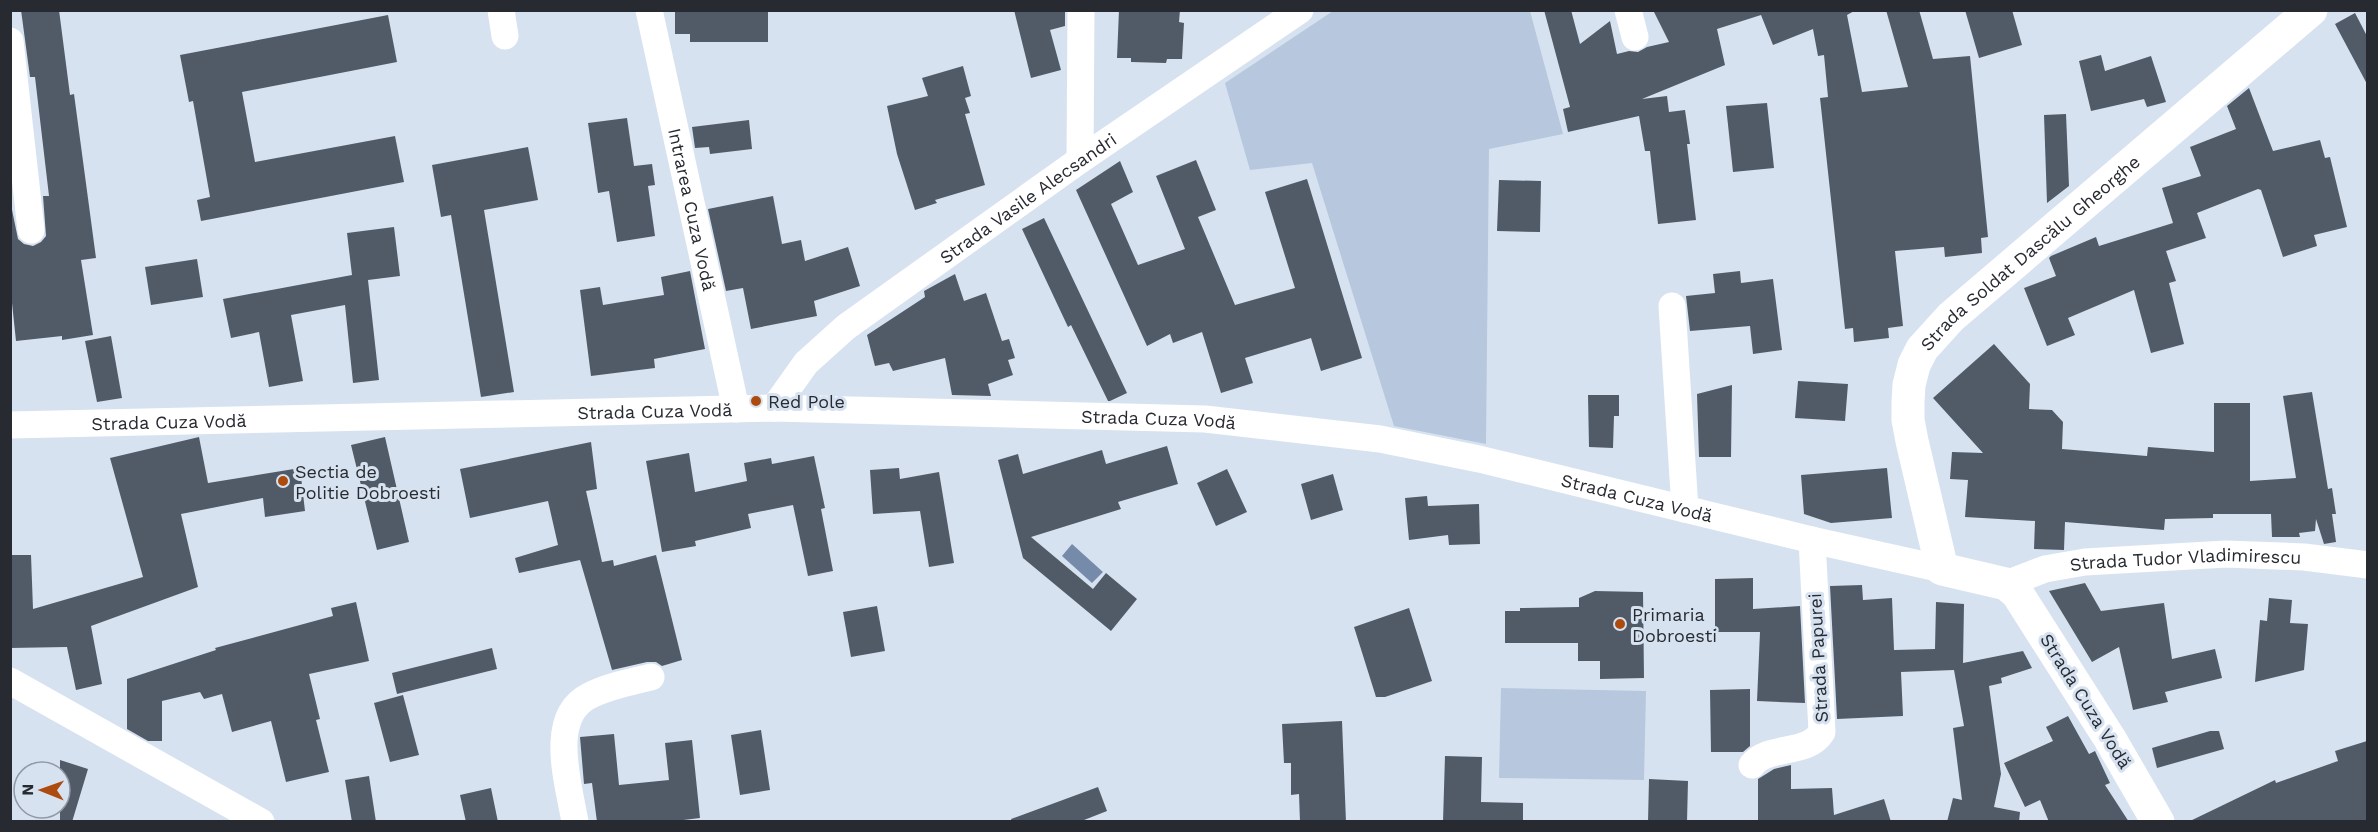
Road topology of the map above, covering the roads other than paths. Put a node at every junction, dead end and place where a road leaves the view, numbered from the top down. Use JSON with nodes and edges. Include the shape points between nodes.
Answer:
{"nodes":[{"id":1,"x":649,"y":10,"type":"edge"},
{"id":2,"x":1081,"y":10,"type":"edge"},
{"id":3,"x":1300,"y":10,"type":"edge"},
{"id":4,"x":1628,"y":10,"type":"edge"},
{"id":5,"x":2311,"y":10,"type":"edge"},
{"id":6,"x":1635,"y":37,"type":"dead end"},
{"id":7,"x":10,"y":41,"type":"edge"},
{"id":8,"x":1080,"y":160,"type":"junction"},
{"id":9,"x":31,"y":230,"type":"dead end"},
{"id":10,"x":1672,"y":306,"type":"dead end"},
{"id":11,"x":774,"y":408,"type":"junction"},
{"id":12,"x":736,"y":409,"type":"junction"},
{"id":13,"x":10,"y":425,"type":"edge"},
{"id":14,"x":1685,"y":509,"type":"junction"},
{"id":15,"x":1812,"y":540,"type":"junction"},
{"id":16,"x":2367,"y":565,"type":"edge"},
{"id":17,"x":1942,"y":569,"type":"junction"},
{"id":18,"x":2006,"y":584,"type":"junction"},
{"id":19,"x":651,"y":677,"type":"dead end"},
{"id":20,"x":10,"y":681,"type":"edge"},
{"id":21,"x":1752,"y":765,"type":"dead end"},
{"id":22,"x":261,"y":822,"type":"edge"},
{"id":23,"x":575,"y":822,"type":"edge"},
{"id":24,"x":2158,"y":822,"type":"edge"}],
"edges":[{"from":1,"to":12,"type":"street","name":"Intrarea Cuza Vodă"},
{"from":2,"to":8,"type":"street"},
{"from":3,"to":8,"type":"street","name":"Strada Vasile Alecsandri"},
{"from":4,"to":6,"type":"street"},
{"from":5,"to":17,"type":"street","name":"Strada Soldat Dascălu Gheorghe","via":[[1951,317],[1922,349],[1909,385],[1908,420]]},
{"from":7,"to":9,"type":"street"},
{"from":8,"to":11,"type":"street","name":"Strada Vasile Alecsandri","via":[[846,327],[806,363]]},
{"from":10,"to":14,"type":"street"},
{"from":11,"to":12,"type":"street","name":"Strada Cuza Vodă"},
{"from":11,"to":14,"type":"street","name":"Strada Cuza Vodă","via":[[1251,423],[1380,439]]},
{"from":12,"to":13,"type":"street","name":"Strada Cuza Vodă"},
{"from":14,"to":15,"type":"street","name":"Strada Cuza Vodă"},
{"from":15,"to":17,"type":"street","name":"Strada Cuza Vodă"},
{"from":15,"to":21,"type":"street","name":"Strada Papurei","via":[[1822,732],[1810,744],[1764,757]]},
{"from":16,"to":18,"type":"street","name":"Strada Tudor Vladimirescu","via":[[2265,554],[2214,554],[2085,562],[2045,569]]},
{"from":17,"to":18,"type":"street","name":"Strada Cuza Vodă"},
{"from":18,"to":24,"type":"street","name":"Strada Cuza Vodă","via":[[2030,610]]},
{"from":19,"to":23,"type":"street","via":[[586,697],[568,716],[563,744]]},
{"from":20,"to":22,"type":"street"}]}
